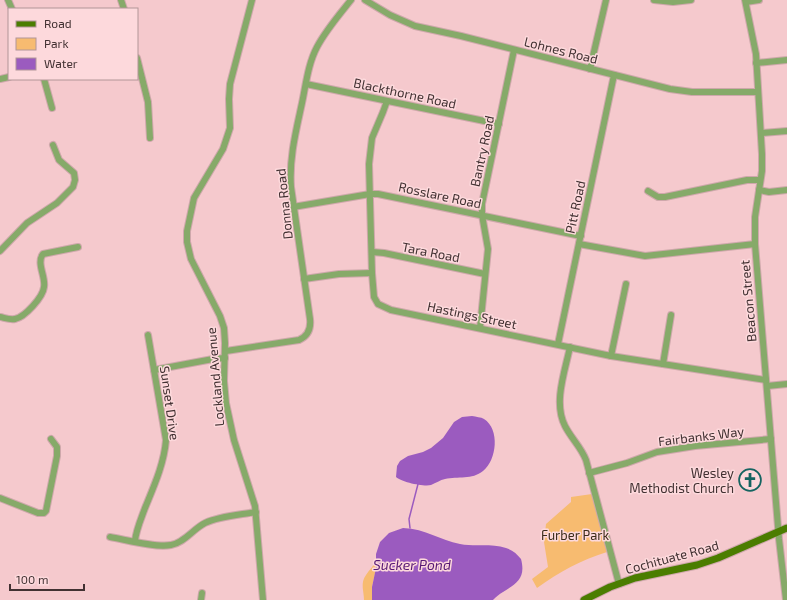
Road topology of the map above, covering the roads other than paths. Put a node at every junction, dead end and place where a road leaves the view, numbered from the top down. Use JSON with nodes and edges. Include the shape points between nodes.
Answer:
{"nodes":[{"id":1,"x":252,"y":0,"type":"edge"},
{"id":2,"x":351,"y":0,"type":"edge"},
{"id":3,"x":365,"y":0,"type":"edge"},
{"id":4,"x":606,"y":0,"type":"edge"},
{"id":5,"x":654,"y":0,"type":"edge"},
{"id":6,"x":691,"y":0,"type":"edge"},
{"id":7,"x":759,"y":0,"type":"edge"},
{"id":8,"x":745,"y":1,"type":"edge"},
{"id":9,"x":514,"y":50,"type":"junction"},
{"id":10,"x":787,"y":60,"type":"edge"},
{"id":11,"x":138,"y":62,"type":"edge"},
{"id":12,"x":756,"y":63,"type":"junction"},
{"id":13,"x":590,"y":69,"type":"junction"},
{"id":14,"x":614,"y":75,"type":"junction"},
{"id":15,"x":44,"y":80,"type":"edge"},
{"id":16,"x":306,"y":84,"type":"junction"},
{"id":17,"x":758,"y":92,"type":"junction"},
{"id":18,"x":386,"y":101,"type":"junction"},
{"id":19,"x":52,"y":108,"type":"dead end"},
{"id":20,"x":499,"y":124,"type":"junction"},
{"id":21,"x":787,"y":131,"type":"edge"},
{"id":22,"x":761,"y":133,"type":"junction"},
{"id":23,"x":150,"y":138,"type":"dead end"},
{"id":24,"x":53,"y":145,"type":"dead end"},
{"id":25,"x":760,"y":180,"type":"junction"},
{"id":26,"x":759,"y":190,"type":"junction"},
{"id":27,"x":787,"y":190,"type":"edge"},
{"id":28,"x":648,"y":191,"type":"dead end"},
{"id":29,"x":370,"y":194,"type":"junction"},
{"id":30,"x":293,"y":207,"type":"junction"},
{"id":31,"x":482,"y":215,"type":"junction"},
{"id":32,"x":581,"y":236,"type":"junction"},
{"id":33,"x":579,"y":244,"type":"junction"},
{"id":34,"x":754,"y":244,"type":"junction"},
{"id":35,"x":78,"y":247,"type":"dead end"},
{"id":36,"x":0,"y":251,"type":"edge"},
{"id":37,"x":372,"y":252,"type":"junction"},
{"id":38,"x":372,"y":273,"type":"junction"},
{"id":39,"x":485,"y":274,"type":"junction"},
{"id":40,"x":304,"y":279,"type":"junction"},
{"id":41,"x":626,"y":284,"type":"dead end"},
{"id":42,"x":670,"y":315,"type":"dead end"},
{"id":43,"x":0,"y":317,"type":"edge"},
{"id":44,"x":480,"y":328,"type":"junction"},
{"id":45,"x":148,"y":335,"type":"dead end"},
{"id":46,"x":558,"y":344,"type":"junction"},
{"id":47,"x":570,"y":347,"type":"junction"},
{"id":48,"x":226,"y":351,"type":"junction"},
{"id":49,"x":611,"y":356,"type":"junction"},
{"id":50,"x":225,"y":358,"type":"junction"},
{"id":51,"x":663,"y":364,"type":"junction"},
{"id":52,"x":154,"y":370,"type":"junction"},
{"id":53,"x":766,"y":383,"type":"junction"},
{"id":54,"x":787,"y":384,"type":"edge"},
{"id":55,"x":51,"y":439,"type":"dead end"},
{"id":56,"x":771,"y":439,"type":"junction"},
{"id":57,"x":589,"y":473,"type":"junction"},
{"id":58,"x":0,"y":498,"type":"edge"},
{"id":59,"x":256,"y":512,"type":"junction"},
{"id":60,"x":787,"y":528,"type":"edge"},
{"id":61,"x":778,"y":532,"type":"junction"},
{"id":62,"x":110,"y":537,"type":"dead end"},
{"id":63,"x":135,"y":541,"type":"junction"},
{"id":64,"x":619,"y":584,"type":"junction"},
{"id":65,"x":202,"y":593,"type":"dead end"},
{"id":66,"x":201,"y":600,"type":"edge"},
{"id":67,"x":263,"y":600,"type":"edge"},
{"id":68,"x":584,"y":600,"type":"edge"},
{"id":69,"x":786,"y":600,"type":"edge"}],
"edges":[{"from":1,"to":48,"type":"street","name":"Lockland Avenue","via":[[230,84],[231,122],[228,135],[223,149],[194,198],[187,236],[191,258],[222,322]]},
{"from":2,"to":16,"type":"street","name":"Donna Road","via":[[317,47]]},
{"from":3,"to":9,"type":"street","name":"Lohnes Road","via":[[409,24]]},
{"from":4,"to":13,"type":"street"},
{"from":5,"to":6,"type":"street"},
{"from":7,"to":8,"type":"street"},
{"from":8,"to":12,"type":"street","name":"Beacon Street"},
{"from":9,"to":13,"type":"street","name":"Lohnes Road"},
{"from":9,"to":20,"type":"street","name":"Bantry Road"},
{"from":10,"to":12,"type":"street"},
{"from":11,"to":23,"type":"street","via":[[148,102]]},
{"from":12,"to":17,"type":"street","name":"Beacon Street"},
{"from":13,"to":14,"type":"street","name":"Lohnes Road"},
{"from":14,"to":17,"type":"street","name":"Lohnes Road","via":[[684,92]]},
{"from":14,"to":32,"type":"street","name":"Pitt Road"},
{"from":15,"to":19,"type":"street"},
{"from":16,"to":18,"type":"street","name":"Blackthorne Road"},
{"from":16,"to":30,"type":"street","name":"Donna Road","via":[[291,158]]},
{"from":17,"to":22,"type":"street","name":"Beacon Street"},
{"from":18,"to":20,"type":"street","name":"Blackthorne Road"},
{"from":18,"to":29,"type":"street","name":"Hastings Street","via":[[370,145]]},
{"from":20,"to":31,"type":"street","name":"Bantry Road","via":[[482,204]]},
{"from":21,"to":22,"type":"street"},
{"from":22,"to":25,"type":"street","name":"Beacon Street"},
{"from":24,"to":36,"type":"street","via":[[59,160],[74,172],[73,187],[57,203],[27,223]]},
{"from":25,"to":26,"type":"street","name":"Beacon Street"},
{"from":25,"to":28,"type":"street","via":[[747,180],[665,197],[658,197]]},
{"from":26,"to":27,"type":"street"},
{"from":26,"to":34,"type":"street","name":"Beacon Street"},
{"from":29,"to":30,"type":"street","name":"Rosslare Road"},
{"from":29,"to":31,"type":"street","name":"Rosslare Road"},
{"from":29,"to":37,"type":"street","name":"Hastings Street"},
{"from":30,"to":40,"type":"street","name":"Donna Road"},
{"from":31,"to":32,"type":"street","name":"Rosslare Road"},
{"from":31,"to":39,"type":"street","name":"Bantry Road","via":[[488,244]]},
{"from":32,"to":33,"type":"street","name":"Pitt Road"},
{"from":33,"to":34,"type":"street","via":[[645,256]]},
{"from":33,"to":46,"type":"street","name":"Pitt Road"},
{"from":34,"to":53,"type":"street","name":"Beacon Street"},
{"from":35,"to":43,"type":"street","via":[[43,254],[40,262],[44,282],[41,296],[20,317]]},
{"from":37,"to":38,"type":"street","name":"Hastings Street"},
{"from":37,"to":39,"type":"street","name":"Tara Road"},
{"from":38,"to":40,"type":"street"},
{"from":38,"to":44,"type":"street","name":"Hastings Street","via":[[374,297],[378,304],[386,309]]},
{"from":39,"to":44,"type":"street","name":"Bantry Road"},
{"from":40,"to":48,"type":"street","name":"Donna Road","via":[[310,324],[303,339]]},
{"from":41,"to":49,"type":"street"},
{"from":42,"to":51,"type":"street"},
{"from":44,"to":46,"type":"street","name":"Hastings Street"},
{"from":45,"to":52,"type":"street","name":"Sunset Drive"},
{"from":46,"to":47,"type":"street","name":"Hastings Street"},
{"from":47,"to":49,"type":"street","name":"Hastings Street"},
{"from":47,"to":57,"type":"street","via":[[560,409],[565,425],[584,454]]},
{"from":48,"to":50,"type":"street","name":"Lockland Avenue"},
{"from":49,"to":51,"type":"street","name":"Hastings Street"},
{"from":50,"to":52,"type":"street"},
{"from":50,"to":59,"type":"street","name":"Lockland Avenue","via":[[225,389],[230,426]]},
{"from":51,"to":53,"type":"street","name":"Hastings Street"},
{"from":52,"to":63,"type":"street","name":"Sunset Drive","via":[[165,432],[165,448]]},
{"from":53,"to":54,"type":"street","name":"Hastings Street"},
{"from":53,"to":56,"type":"street","name":"Beacon Street"},
{"from":55,"to":58,"type":"street","via":[[57,447],[57,456],[44,513]]},
{"from":56,"to":57,"type":"street","name":"Fairbanks Way","via":[[663,451]]},
{"from":56,"to":61,"type":"street","name":"Beacon Street"},
{"from":57,"to":64,"type":"street"},
{"from":59,"to":63,"type":"street","via":[[210,521],[172,545]]},
{"from":59,"to":67,"type":"street","name":"Lockland Avenue"},
{"from":60,"to":61,"type":"main road","name":"Cochituate Road"},
{"from":61,"to":64,"type":"main road","name":"Cochituate Road","via":[[713,560]]},
{"from":61,"to":69,"type":"street","name":"Beacon Street"},
{"from":62,"to":63,"type":"street"},
{"from":64,"to":68,"type":"main road","name":"Cochituate Road"},
{"from":65,"to":66,"type":"street"}]}
